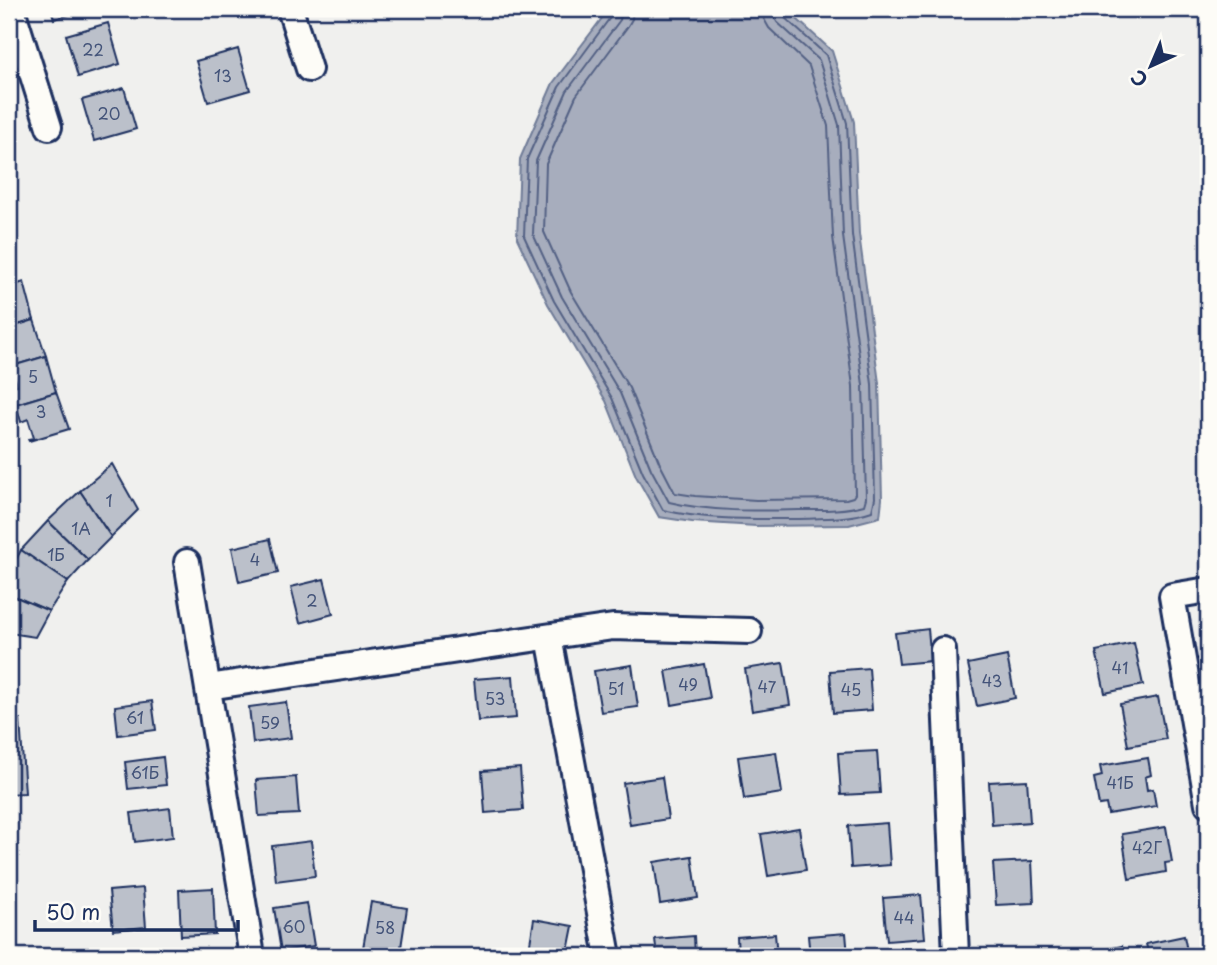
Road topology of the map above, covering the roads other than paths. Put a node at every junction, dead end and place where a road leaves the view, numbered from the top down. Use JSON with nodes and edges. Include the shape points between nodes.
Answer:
{"nodes":[{"id":1,"x":12,"y":9,"type":"edge"},
{"id":2,"x":290,"y":9,"type":"edge"},
{"id":3,"x":309,"y":69,"type":"dead end"},
{"id":4,"x":49,"y":127,"type":"dead end"},
{"id":5,"x":187,"y":562,"type":"dead end"},
{"id":6,"x":1208,"y":590,"type":"edge"},
{"id":7,"x":749,"y":631,"type":"dead end"},
{"id":8,"x":549,"y":637,"type":"junction"},
{"id":9,"x":943,"y":650,"type":"dead end"},
{"id":10,"x":208,"y":687,"type":"junction"},
{"id":11,"x":1208,"y":804,"type":"edge"},
{"id":12,"x":252,"y":956,"type":"edge"},
{"id":13,"x":608,"y":956,"type":"edge"},
{"id":14,"x":956,"y":956,"type":"edge"}],
"edges":[{"from":1,"to":4,"type":"street"},
{"from":2,"to":3,"type":"street"},
{"from":5,"to":10,"type":"street"},
{"from":6,"to":11,"type":"street","via":[[1172,596]]},
{"from":7,"to":8,"type":"street","via":[[613,627]]},
{"from":8,"to":10,"type":"street"},
{"from":8,"to":13,"type":"street"},
{"from":9,"to":14,"type":"street"},
{"from":10,"to":12,"type":"street"}]}
